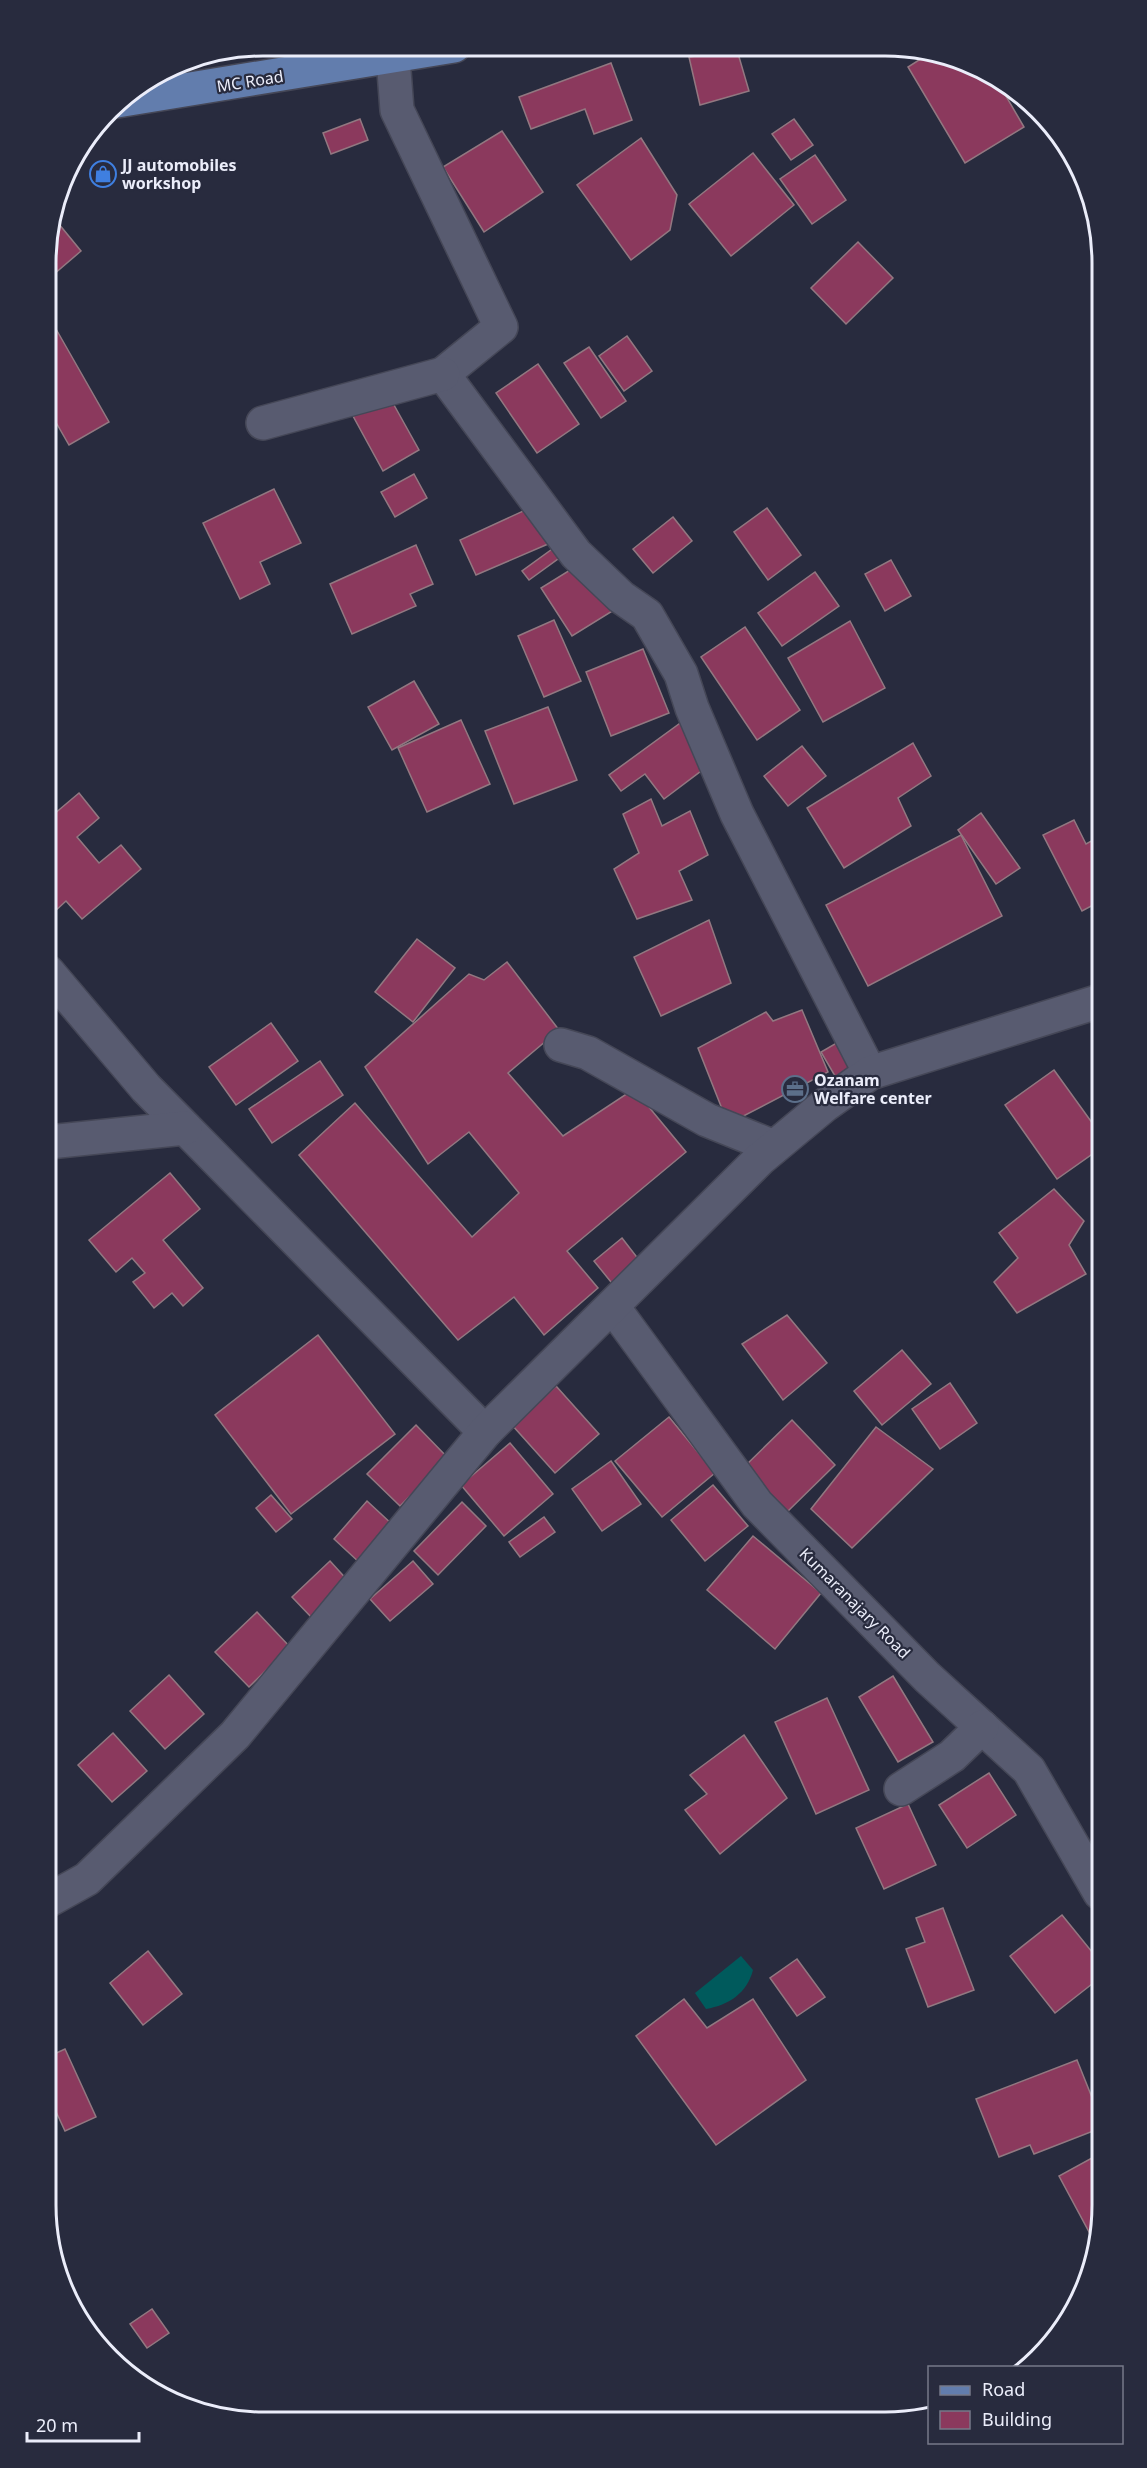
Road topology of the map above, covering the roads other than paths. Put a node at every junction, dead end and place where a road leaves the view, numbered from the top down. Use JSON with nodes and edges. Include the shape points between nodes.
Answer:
{"nodes":[{"id":1,"x":403,"y":56,"type":"edge"},
{"id":2,"x":393,"y":58,"type":"junction"},
{"id":3,"x":138,"y":98,"type":"edge"},
{"id":4,"x":443,"y":374,"type":"junction"},
{"id":5,"x":263,"y":423,"type":"dead end"},
{"id":6,"x":56,"y":981,"type":"edge"},
{"id":7,"x":1092,"y":1004,"type":"edge"},
{"id":8,"x":561,"y":1045,"type":"dead end"},
{"id":9,"x":870,"y":1073,"type":"junction"},
{"id":10,"x":185,"y":1128,"type":"junction"},
{"id":11,"x":56,"y":1141,"type":"edge"},
{"id":12,"x":774,"y":1147,"type":"junction"},
{"id":13,"x":613,"y":1307,"type":"junction"},
{"id":14,"x":484,"y":1432,"type":"junction"},
{"id":15,"x":982,"y":1727,"type":"junction"},
{"id":16,"x":901,"y":1789,"type":"dead end"},
{"id":17,"x":1091,"y":1878,"type":"edge"},
{"id":18,"x":56,"y":1896,"type":"edge"}],
"edges":[{"from":1,"to":2,"type":"main road","name":"MC Road"},
{"from":2,"to":3,"type":"main road","name":"MC Road"},
{"from":2,"to":4,"type":"street","via":[[397,110],[501,327]]},
{"from":4,"to":5,"type":"street"},
{"from":4,"to":9,"type":"street","via":[[576,554],[621,597],[647,615],[681,674],[737,814]]},
{"from":6,"to":10,"type":"street"},
{"from":7,"to":9,"type":"street"},
{"from":8,"to":12,"type":"street","via":[[588,1053],[707,1120]]},
{"from":9,"to":12,"type":"street"},
{"from":10,"to":11,"type":"street"},
{"from":10,"to":14,"type":"street"},
{"from":12,"to":13,"type":"street"},
{"from":13,"to":14,"type":"street"},
{"from":13,"to":15,"type":"street","name":"Kumaranajary Road","via":[[757,1504],[927,1677]]},
{"from":14,"to":18,"type":"street","via":[[235,1735],[87,1879]]},
{"from":15,"to":16,"type":"street","via":[[952,1756]]},
{"from":15,"to":17,"type":"street","name":"Kumaranajary Road","via":[[1029,1770]]}]}
